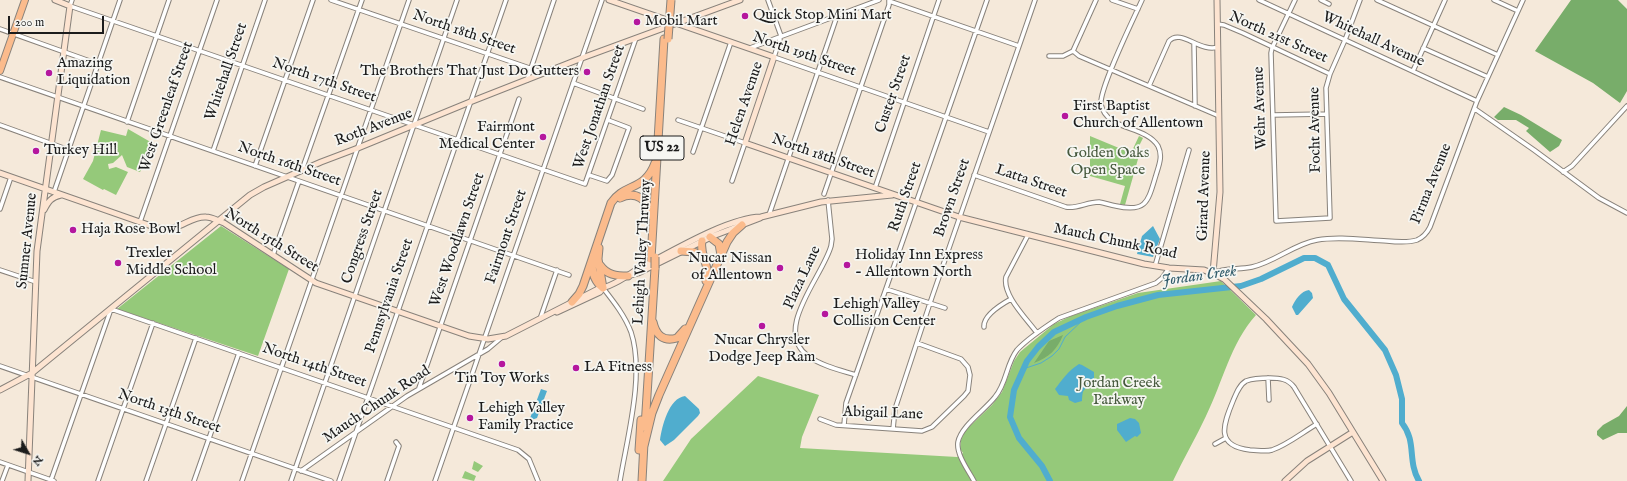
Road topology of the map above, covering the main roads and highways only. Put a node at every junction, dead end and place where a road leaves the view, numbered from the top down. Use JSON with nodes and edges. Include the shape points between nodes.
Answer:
{"nodes":[{"id":1,"x":25,"y":0,"type":"edge"},
{"id":2,"x":55,"y":0,"type":"edge"},
{"id":3,"x":609,"y":0,"type":"edge"},
{"id":4,"x":667,"y":0,"type":"edge"},
{"id":5,"x":671,"y":0,"type":"edge"},
{"id":6,"x":740,"y":0,"type":"edge"},
{"id":7,"x":1217,"y":0,"type":"edge"},
{"id":8,"x":71,"y":3,"type":"edge"},
{"id":9,"x":676,"y":23,"type":"junction"},
{"id":10,"x":666,"y":39,"type":"junction"},
{"id":11,"x":774,"y":57,"type":"joint"},
{"id":12,"x":0,"y":71,"type":"edge"},
{"id":13,"x":745,"y":143,"type":"joint"},
{"id":14,"x":657,"y":157,"type":"junction"},
{"id":15,"x":0,"y":174,"type":"edge"},
{"id":16,"x":875,"y":188,"type":"junction"},
{"id":17,"x":45,"y":189,"type":"junction"},
{"id":18,"x":61,"y":195,"type":"junction"},
{"id":19,"x":894,"y":195,"type":"junction"},
{"id":20,"x":873,"y":197,"type":"junction"},
{"id":21,"x":42,"y":215,"type":"junction"},
{"id":22,"x":761,"y":217,"type":"junction"},
{"id":23,"x":959,"y":217,"type":"joint"},
{"id":24,"x":219,"y":221,"type":"junction"},
{"id":25,"x":653,"y":222,"type":"junction"},
{"id":26,"x":742,"y":225,"type":"junction"},
{"id":27,"x":705,"y":238,"type":"junction"},
{"id":28,"x":681,"y":251,"type":"junction"},
{"id":29,"x":593,"y":255,"type":"junction"},
{"id":30,"x":720,"y":257,"type":"junction"},
{"id":31,"x":653,"y":258,"type":"junction"},
{"id":32,"x":704,"y":259,"type":"junction"},
{"id":33,"x":598,"y":261,"type":"junction"},
{"id":34,"x":652,"y":269,"type":"junction"},
{"id":35,"x":1213,"y":273,"type":"junction"},
{"id":36,"x":628,"y":276,"type":"junction"},
{"id":37,"x":603,"y":288,"type":"junction"},
{"id":38,"x":572,"y":302,"type":"junction"},
{"id":39,"x":551,"y":314,"type":"junction"},
{"id":40,"x":652,"y":316,"type":"junction"},
{"id":41,"x":485,"y":339,"type":"joint"},
{"id":42,"x":32,"y":375,"type":"junction"},
{"id":43,"x":0,"y":390,"type":"edge"},
{"id":44,"x":1353,"y":432,"type":"junction"},
{"id":45,"x":644,"y":446,"type":"junction"},
{"id":46,"x":28,"y":481,"type":"edge"},
{"id":47,"x":637,"y":481,"type":"edge"},
{"id":48,"x":642,"y":481,"type":"edge"},
{"id":49,"x":1285,"y":481,"type":"edge"},
{"id":50,"x":1383,"y":481,"type":"edge"}],
"edges":[{"from":1,"to":12,"type":"main road"},
{"from":2,"to":8,"type":"main road","name":"North 17th Street"},
{"from":3,"to":9,"type":"main road","name":"North 19th Street"},
{"from":4,"to":10,"type":"highway","name":"Lehigh Valley Thruway","number":"US 22"},
{"from":5,"to":10,"type":"highway","name":"Lehigh Valley Thruway","number":"US 22","bridge":true},
{"from":6,"to":9,"type":"main road","name":"Roth Avenue"},
{"from":7,"to":35,"type":"main road","name":"Girard Avenue","via":[[1220,192]]},
{"from":8,"to":17,"type":"main road","name":"Sumner Avenue"},
{"from":9,"to":11,"type":"main road","name":"North 19th Street"},
{"from":9,"to":24,"type":"main road","name":"Roth Avenue","via":[[302,170],[256,191]]},
{"from":10,"to":14,"type":"highway","name":"Lehigh Valley Thruway","number":"US 22"},
{"from":10,"to":31,"type":"highway","name":"Lehigh Valley Thruway","number":"US 22"},
{"from":11,"to":13,"type":"main road","name":"Helen Avenue"},
{"from":13,"to":16,"type":"main road","name":"North 18th Street"},
{"from":14,"to":25,"type":"highway","name":"Lehigh Valley Thruway","number":"US 22"},
{"from":14,"to":29,"type":"highway","via":[[647,178],[612,200]]},
{"from":15,"to":17,"type":"main road","name":"North 15th Street"},
{"from":16,"to":19,"type":"main road","name":"North 18th Street"},
{"from":16,"to":20,"type":"main road","name":"Custer Street"},
{"from":17,"to":18,"type":"main road","name":"North 15th Street"},
{"from":17,"to":21,"type":"main road","name":"Sumner Avenue"},
{"from":18,"to":21,"type":"main road","via":[[51,199]]},
{"from":18,"to":24,"type":"main road","name":"North 15th Street","via":[[166,230],[204,217]]},
{"from":19,"to":20,"type":"main road","name":"Mauch Chunk Road"},
{"from":19,"to":23,"type":"main road","name":"North 18th Street"},
{"from":20,"to":22,"type":"main road","name":"Mauch Chunk Road","via":[[828,200]]},
{"from":21,"to":42,"type":"main road","name":"Sumner Avenue","via":[[37,251]]},
{"from":22,"to":26,"type":"main road","name":"Mauch Chunk Road"},
{"from":22,"to":27,"type":"main road","name":"Mauch Chunk Road","via":[[735,223]]},
{"from":23,"to":35,"type":"main road","name":"Mauch Chunk Road","via":[[1155,266]]},
{"from":24,"to":41,"type":"main road","name":"North 15th Street","via":[[316,283],[469,336]]},
{"from":24,"to":42,"type":"main road","name":"Roth Avenue"},
{"from":25,"to":31,"type":"highway","name":"Lehigh Valley Thruway","number":"US 22"},
{"from":25,"to":33,"type":"highway","via":[[648,206],[642,198],[631,195],[620,198],[612,209],[598,251]]},
{"from":26,"to":27,"type":"main road","name":"Mauch Chunk Road"},
{"from":26,"to":30,"type":"highway","via":[[730,237]]},
{"from":27,"to":28,"type":"main road","name":"Mauch Chunk Road"},
{"from":27,"to":30,"type":"highway","via":[[719,244]]},
{"from":27,"to":32,"type":"highway","via":[[701,250]]},
{"from":27,"to":36,"type":"main road","name":"Mauch Chunk Road"},
{"from":28,"to":32,"type":"highway","via":[[694,252]]},
{"from":28,"to":36,"type":"main road","name":"Mauch Chunk Road"},
{"from":29,"to":37,"type":"highway","via":[[593,274]]},
{"from":29,"to":38,"type":"highway","via":[[580,291]]},
{"from":30,"to":45,"type":"highway","via":[[656,401]]},
{"from":31,"to":34,"type":"highway","name":"Lehigh Valley Thruway","number":"US 22"},
{"from":32,"to":40,"type":"highway","via":[[708,268],[706,281],[681,335],[673,339],[661,337],[656,331]]},
{"from":33,"to":36,"type":"highway","via":[[608,273]]},
{"from":33,"to":37,"type":"highway"},
{"from":34,"to":40,"type":"highway","name":"Lehigh Valley Thruway","number":"US 22"},
{"from":34,"to":47,"type":"highway","name":"Lehigh Valley Thruway","number":"US 22"},
{"from":35,"to":44,"type":"main road","name":"Mauch Chunk Road","via":[[1241,294],[1303,357]]},
{"from":36,"to":37,"type":"main road","name":"Mauch Chunk Road"},
{"from":37,"to":38,"type":"main road","name":"Mauch Chunk Road"},
{"from":37,"to":39,"type":"main road","name":"Mauch Chunk Road","via":[[600,292]]},
{"from":38,"to":39,"type":"main road","name":"Mauch Chunk Road"},
{"from":39,"to":41,"type":"main road","name":"Mauch Chunk Road","via":[[501,338]]},
{"from":40,"to":45,"type":"highway","name":"Lehigh Valley Thruway","number":"US 22"},
{"from":42,"to":43,"type":"main road","via":[[26,375]]},
{"from":42,"to":46,"type":"main road","name":"Sumner Avenue"},
{"from":44,"to":49,"type":"main road","via":[[1307,461]]},
{"from":44,"to":50,"type":"main road","name":"Mauch Chunk Road"},
{"from":45,"to":48,"type":"highway","name":"Lehigh Valley Thruway","number":"US 22"}]}
